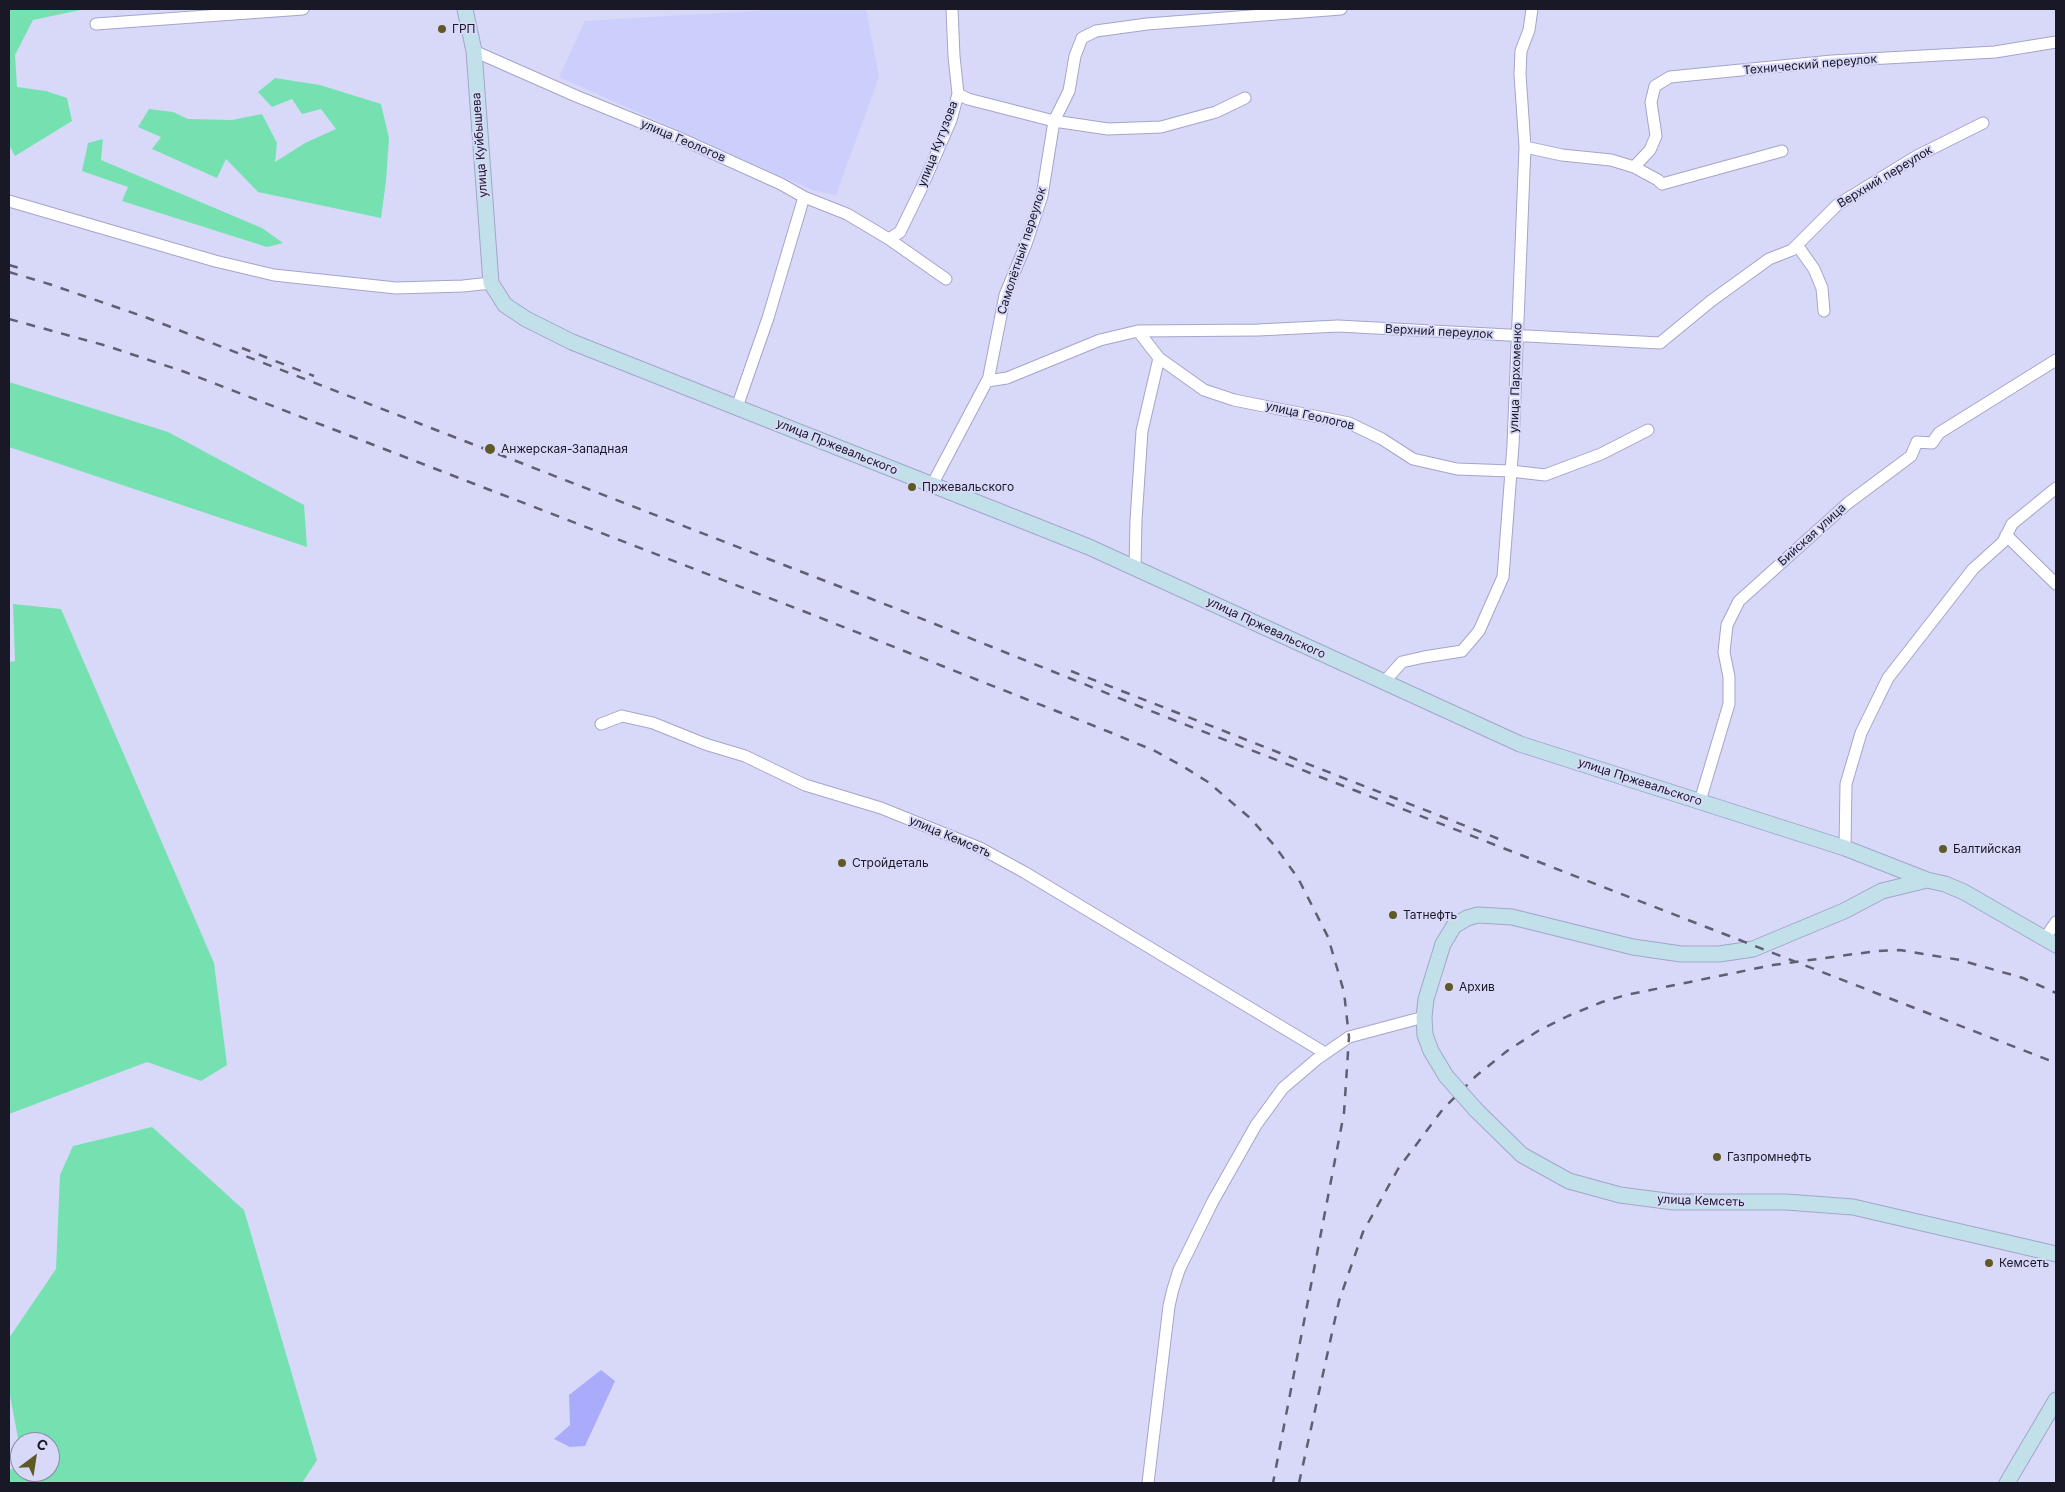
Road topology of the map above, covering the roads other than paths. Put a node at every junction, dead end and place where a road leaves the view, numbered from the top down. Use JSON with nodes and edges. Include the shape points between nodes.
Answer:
{"nodes":[{"id":1,"x":303,"y":9,"type":"edge"},
{"id":2,"x":465,"y":9,"type":"edge"},
{"id":3,"x":952,"y":9,"type":"edge"},
{"id":4,"x":1342,"y":9,"type":"edge"},
{"id":5,"x":1532,"y":9,"type":"edge"},
{"id":6,"x":96,"y":24,"type":"dead end"},
{"id":7,"x":2056,"y":42,"type":"edge"},
{"id":8,"x":474,"y":51,"type":"junction"},
{"id":9,"x":958,"y":94,"type":"junction"},
{"id":10,"x":1245,"y":98,"type":"dead end"},
{"id":11,"x":1054,"y":121,"type":"junction"},
{"id":12,"x":1983,"y":124,"type":"dead end"},
{"id":13,"x":1525,"y":147,"type":"junction"},
{"id":14,"x":1782,"y":151,"type":"dead end"},
{"id":15,"x":1634,"y":167,"type":"junction"},
{"id":16,"x":804,"y":197,"type":"junction"},
{"id":17,"x":9,"y":201,"type":"edge"},
{"id":18,"x":889,"y":239,"type":"junction"},
{"id":19,"x":1797,"y":245,"type":"junction"},
{"id":20,"x":946,"y":278,"type":"dead end"},
{"id":21,"x":490,"y":283,"type":"junction"},
{"id":22,"x":1824,"y":311,"type":"dead end"},
{"id":23,"x":1138,"y":331,"type":"junction"},
{"id":24,"x":1517,"y":336,"type":"junction"},
{"id":25,"x":1159,"y":358,"type":"junction"},
{"id":26,"x":2056,"y":360,"type":"edge"},
{"id":27,"x":987,"y":381,"type":"junction"},
{"id":28,"x":737,"y":407,"type":"junction"},
{"id":29,"x":1648,"y":430,"type":"dead end"},
{"id":30,"x":1511,"y":471,"type":"junction"},
{"id":31,"x":932,"y":485,"type":"junction"},
{"id":32,"x":2056,"y":488,"type":"edge"},
{"id":33,"x":2006,"y":535,"type":"junction"},
{"id":34,"x":1135,"y":568,"type":"junction"},
{"id":35,"x":2056,"y":584,"type":"edge"},
{"id":36,"x":1384,"y":682,"type":"junction"},
{"id":37,"x":601,"y":724,"type":"dead end"},
{"id":38,"x":1700,"y":802,"type":"junction"},
{"id":39,"x":1845,"y":848,"type":"junction"},
{"id":40,"x":1927,"y":880,"type":"junction"},
{"id":41,"x":2056,"y":922,"type":"edge"},
{"id":42,"x":2050,"y":941,"type":"edge"},
{"id":43,"x":1424,"y":1017,"type":"junction"},
{"id":44,"x":1321,"y":1056,"type":"junction"},
{"id":45,"x":2056,"y":1254,"type":"edge"},
{"id":46,"x":2056,"y":1400,"type":"edge"},
{"id":47,"x":1148,"y":1483,"type":"edge"},
{"id":48,"x":2007,"y":1483,"type":"edge"}],
"edges":[{"from":1,"to":6,"type":"street"},
{"from":2,"to":8,"type":"street","name":"улица Куйбышева"},
{"from":3,"to":9,"type":"street","name":"улица Кутузова"},
{"from":4,"to":11,"type":"street","name":"Самолётный переулок","via":[[1147,24],[1096,32],[1082,38],[1075,56],[1070,91]]},
{"from":5,"to":13,"type":"street","name":"улица Пархоменко","via":[[1520,74]]},
{"from":7,"to":15,"type":"street","name":"Технический переулок","via":[[1995,52],[1832,61],[1670,77],[1655,86],[1651,102],[1656,136],[1650,150]]},
{"from":8,"to":16,"type":"street","name":"улица Геологов","via":[[677,137]]},
{"from":8,"to":21,"type":"street","name":"улица Куйбышева"},
{"from":9,"to":11,"type":"street","via":[[968,100]]},
{"from":9,"to":18,"type":"street","name":"улица Кутузова","via":[[951,120],[921,190],[900,232]]},
{"from":10,"to":11,"type":"street","via":[[1216,112],[1161,127],[1108,129]]},
{"from":11,"to":27,"type":"street","name":"Самолётный переулок","via":[[1042,196],[1005,295]]},
{"from":12,"to":19,"type":"street","name":"Верхний переулок","via":[[1917,156],[1837,205]]},
{"from":13,"to":15,"type":"street","via":[[1610,160]]},
{"from":13,"to":24,"type":"street","name":"улица Пархоменко"},
{"from":14,"to":15,"type":"street","via":[[1662,184]]},
{"from":16,"to":18,"type":"street","name":"улица Геологов","via":[[847,214]]},
{"from":16,"to":28,"type":"street"},
{"from":17,"to":21,"type":"street","via":[[215,261],[274,274],[396,288]]},
{"from":18,"to":20,"type":"street","name":"улица Геологов"},
{"from":19,"to":22,"type":"street","via":[[1814,269],[1822,288]]},
{"from":19,"to":24,"type":"street","name":"Верхний переулок","via":[[1769,259],[1660,343]]},
{"from":21,"to":28,"type":"street","name":"улица Пржевальского","via":[[505,305],[526,319],[572,342]]},
{"from":23,"to":24,"type":"street","name":"Верхний переулок","via":[[1338,326]]},
{"from":23,"to":25,"type":"street","name":"улица Геологов"},
{"from":23,"to":27,"type":"street","via":[[1100,340],[1007,378]]},
{"from":24,"to":30,"type":"street","name":"улица Пархоменко"},
{"from":25,"to":30,"type":"street","name":"улица Геологов","via":[[1204,390],[1234,400],[1349,423],[1414,459],[1457,469]]},
{"from":25,"to":34,"type":"street","via":[[1142,431]]},
{"from":26,"to":38,"type":"street","name":"Бийская улица","via":[[1939,433],[1932,443],[1917,442],[1911,456],[1848,503],[1739,601],[1726,624],[1724,652],[1730,677],[1729,704]]},
{"from":27,"to":31,"type":"street","name":"Самолётный переулок"},
{"from":28,"to":31,"type":"street","name":"улица Пржевальского"},
{"from":29,"to":30,"type":"street","name":"улица Геологов","via":[[1601,454],[1545,475]]},
{"from":30,"to":36,"type":"street","name":"улица Пархоменко","via":[[1503,577],[1479,631],[1462,651],[1402,662]]},
{"from":31,"to":34,"type":"street","name":"улица Пржевальского","via":[[1089,546]]},
{"from":32,"to":33,"type":"street","via":[[2012,524]]},
{"from":33,"to":35,"type":"street"},
{"from":33,"to":39,"type":"street","via":[[2003,542],[1973,569],[1888,678],[1860,733],[1846,784]]},
{"from":34,"to":36,"type":"street","name":"улица Пржевальского"},
{"from":36,"to":38,"type":"street","name":"улица Пржевальского","via":[[1520,744]]},
{"from":37,"to":44,"type":"street","name":"улица Кемсеть","via":[[622,716],[652,722],[745,756],[805,785],[881,808],[980,848]]},
{"from":38,"to":39,"type":"street","name":"улица Пржевальского"},
{"from":39,"to":40,"type":"street","name":"улица Пржевальского"},
{"from":40,"to":42,"type":"street","name":"улица Пржевальского","via":[[1964,892]]},
{"from":40,"to":43,"type":"street","name":"улица Кемсеть","via":[[1882,891],[1844,911],[1753,949],[1713,955],[1633,948],[1512,917],[1478,915],[1454,926],[1443,944],[1430,980]]},
{"from":41,"to":42,"type":"street"},
{"from":43,"to":44,"type":"street","via":[[1349,1037]]},
{"from":43,"to":45,"type":"street","name":"улица Кемсеть","bridge":true,"via":[[1431,1051],[1446,1076],[1476,1110],[1528,1159],[1570,1181],[1620,1195],[1674,1202],[1786,1202],[1853,1207]]},
{"from":44,"to":47,"type":"street","via":[[1283,1088],[1270,1104],[1179,1270],[1169,1306]]},
{"from":46,"to":48,"type":"street"}]}
